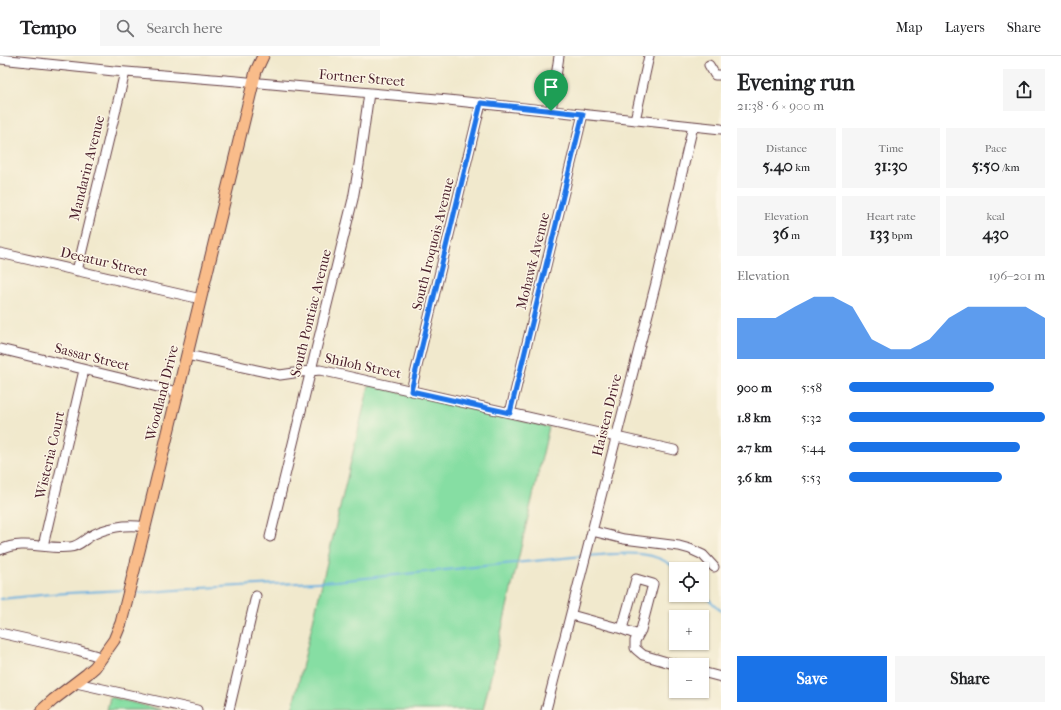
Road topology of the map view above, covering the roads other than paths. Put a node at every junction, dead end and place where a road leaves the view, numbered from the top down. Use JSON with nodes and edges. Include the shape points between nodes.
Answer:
{"nodes":[{"id":1,"x":263,"y":56,"type":"edge"},
{"id":2,"x":559,"y":56,"type":"edge"},
{"id":3,"x":649,"y":56,"type":"edge"},
{"id":4,"x":0,"y":59,"type":"edge"},
{"id":5,"x":709,"y":65,"type":"dead end"},
{"id":6,"x":125,"y":72,"type":"junction"},
{"id":7,"x":721,"y":76,"type":"edge"},
{"id":8,"x":253,"y":83,"type":"junction"},
{"id":9,"x":369,"y":93,"type":"junction"},
{"id":10,"x":481,"y":103,"type":"junction"},
{"id":11,"x":551,"y":111,"type":"junction"},
{"id":12,"x":583,"y":114,"type":"junction"},
{"id":13,"x":635,"y":120,"type":"junction"},
{"id":14,"x":693,"y":126,"type":"junction"},
{"id":15,"x":721,"y":129,"type":"edge"},
{"id":16,"x":0,"y":253,"type":"edge"},
{"id":17,"x":77,"y":271,"type":"junction"},
{"id":18,"x":201,"y":299,"type":"junction"},
{"id":19,"x":0,"y":349,"type":"edge"},
{"id":20,"x":187,"y":354,"type":"junction"},
{"id":21,"x":84,"y":370,"type":"junction"},
{"id":22,"x":312,"y":371,"type":"junction"},
{"id":23,"x":411,"y":391,"type":"junction"},
{"id":24,"x":178,"y":392,"type":"junction"},
{"id":25,"x":510,"y":413,"type":"junction"},
{"id":26,"x":616,"y":437,"type":"junction"},
{"id":27,"x":674,"y":450,"type":"dead end"},
{"id":28,"x":145,"y":527,"type":"junction"},
{"id":29,"x":592,"y":531,"type":"junction"},
{"id":30,"x":270,"y":537,"type":"dead end"},
{"id":31,"x":43,"y":546,"type":"junction"},
{"id":32,"x":0,"y":550,"type":"edge"},
{"id":33,"x":714,"y":567,"type":"dead end"},
{"id":34,"x":256,"y":596,"type":"dead end"},
{"id":35,"x":571,"y":615,"type":"junction"},
{"id":36,"x":622,"y":629,"type":"junction"},
{"id":37,"x":0,"y":633,"type":"edge"},
{"id":38,"x":638,"y":635,"type":"junction"},
{"id":39,"x":102,"y":658,"type":"junction"},
{"id":40,"x":669,"y":663,"type":"edge"},
{"id":41,"x":709,"y":674,"type":"edge"},
{"id":42,"x":721,"y":677,"type":"edge"},
{"id":43,"x":76,"y":683,"type":"junction"},
{"id":44,"x":42,"y":710,"type":"edge"},
{"id":45,"x":197,"y":710,"type":"edge"},
{"id":46,"x":229,"y":710,"type":"edge"},
{"id":47,"x":546,"y":710,"type":"edge"}],
"edges":[{"from":1,"to":8,"type":"main road","name":"Woodland Drive"},
{"from":2,"to":11,"type":"street"},
{"from":3,"to":13,"type":"street"},
{"from":4,"to":6,"type":"street","name":"Fortner Street"},
{"from":5,"to":7,"type":"street","via":[[715,75]]},
{"from":6,"to":8,"type":"street","name":"Fortner Street"},
{"from":6,"to":17,"type":"street","name":"Mandarin Avenue"},
{"from":8,"to":9,"type":"street","name":"Fortner Street"},
{"from":8,"to":18,"type":"main road","name":"Woodland Drive"},
{"from":9,"to":10,"type":"street","name":"Fortner Street"},
{"from":9,"to":22,"type":"street","name":"South Pontiac Avenue","via":[[353,199]]},
{"from":10,"to":11,"type":"street","name":"Fortner Street"},
{"from":10,"to":23,"type":"street","name":"South Iroquois Avenue"},
{"from":11,"to":12,"type":"street","name":"Fortner Street"},
{"from":12,"to":13,"type":"street","name":"Fortner Street"},
{"from":12,"to":25,"type":"street","name":"Mohawk Avenue"},
{"from":13,"to":14,"type":"street","name":"Fortner Street"},
{"from":14,"to":15,"type":"street","name":"Fortner Street"},
{"from":14,"to":26,"type":"street","name":"Haisten Drive"},
{"from":16,"to":17,"type":"street","name":"Decatur Street"},
{"from":17,"to":18,"type":"street","name":"Decatur Street"},
{"from":18,"to":20,"type":"main road","name":"Woodland Drive"},
{"from":19,"to":21,"type":"street","name":"Sassar Street"},
{"from":20,"to":22,"type":"street","name":"Shiloh Street","via":[[280,375]]},
{"from":20,"to":24,"type":"main road","name":"Woodland Drive"},
{"from":21,"to":24,"type":"street","name":"Sassar Street"},
{"from":21,"to":31,"type":"street","name":"Wisteria Court"},
{"from":22,"to":23,"type":"street","name":"Shiloh Street","via":[[320,370]]},
{"from":22,"to":30,"type":"street","name":"South Pontiac Avenue"},
{"from":23,"to":25,"type":"street","name":"Shiloh Street"},
{"from":24,"to":28,"type":"main road","name":"Woodland Drive"},
{"from":25,"to":26,"type":"street","name":"Shiloh Street"},
{"from":26,"to":27,"type":"street","name":"Shiloh Street"},
{"from":26,"to":29,"type":"street","name":"Haisten Drive"},
{"from":28,"to":31,"type":"street","via":[[115,527],[95,533],[71,547]]},
{"from":28,"to":39,"type":"main road","name":"Woodland Drive","via":[[120,623],[114,640]]},
{"from":29,"to":33,"type":"street","via":[[624,539],[684,548],[703,555]]},
{"from":29,"to":35,"type":"street","name":"Haisten Drive"},
{"from":31,"to":32,"type":"street","via":[[12,545]]},
{"from":34,"to":46,"type":"street"},
{"from":35,"to":36,"type":"street"},
{"from":35,"to":47,"type":"street","name":"Haisten Drive"},
{"from":36,"to":38,"type":"street"},
{"from":36,"to":38,"type":"street","via":[[636,579],[653,584]]},
{"from":37,"to":39,"type":"street"},
{"from":38,"to":40,"type":"street","via":[[635,644],[640,654]]},
{"from":39,"to":43,"type":"main road","name":"Woodland Drive"},
{"from":41,"to":42,"type":"street"},
{"from":43,"to":44,"type":"main road","name":"Woodland Drive"},
{"from":43,"to":45,"type":"street"}]}
